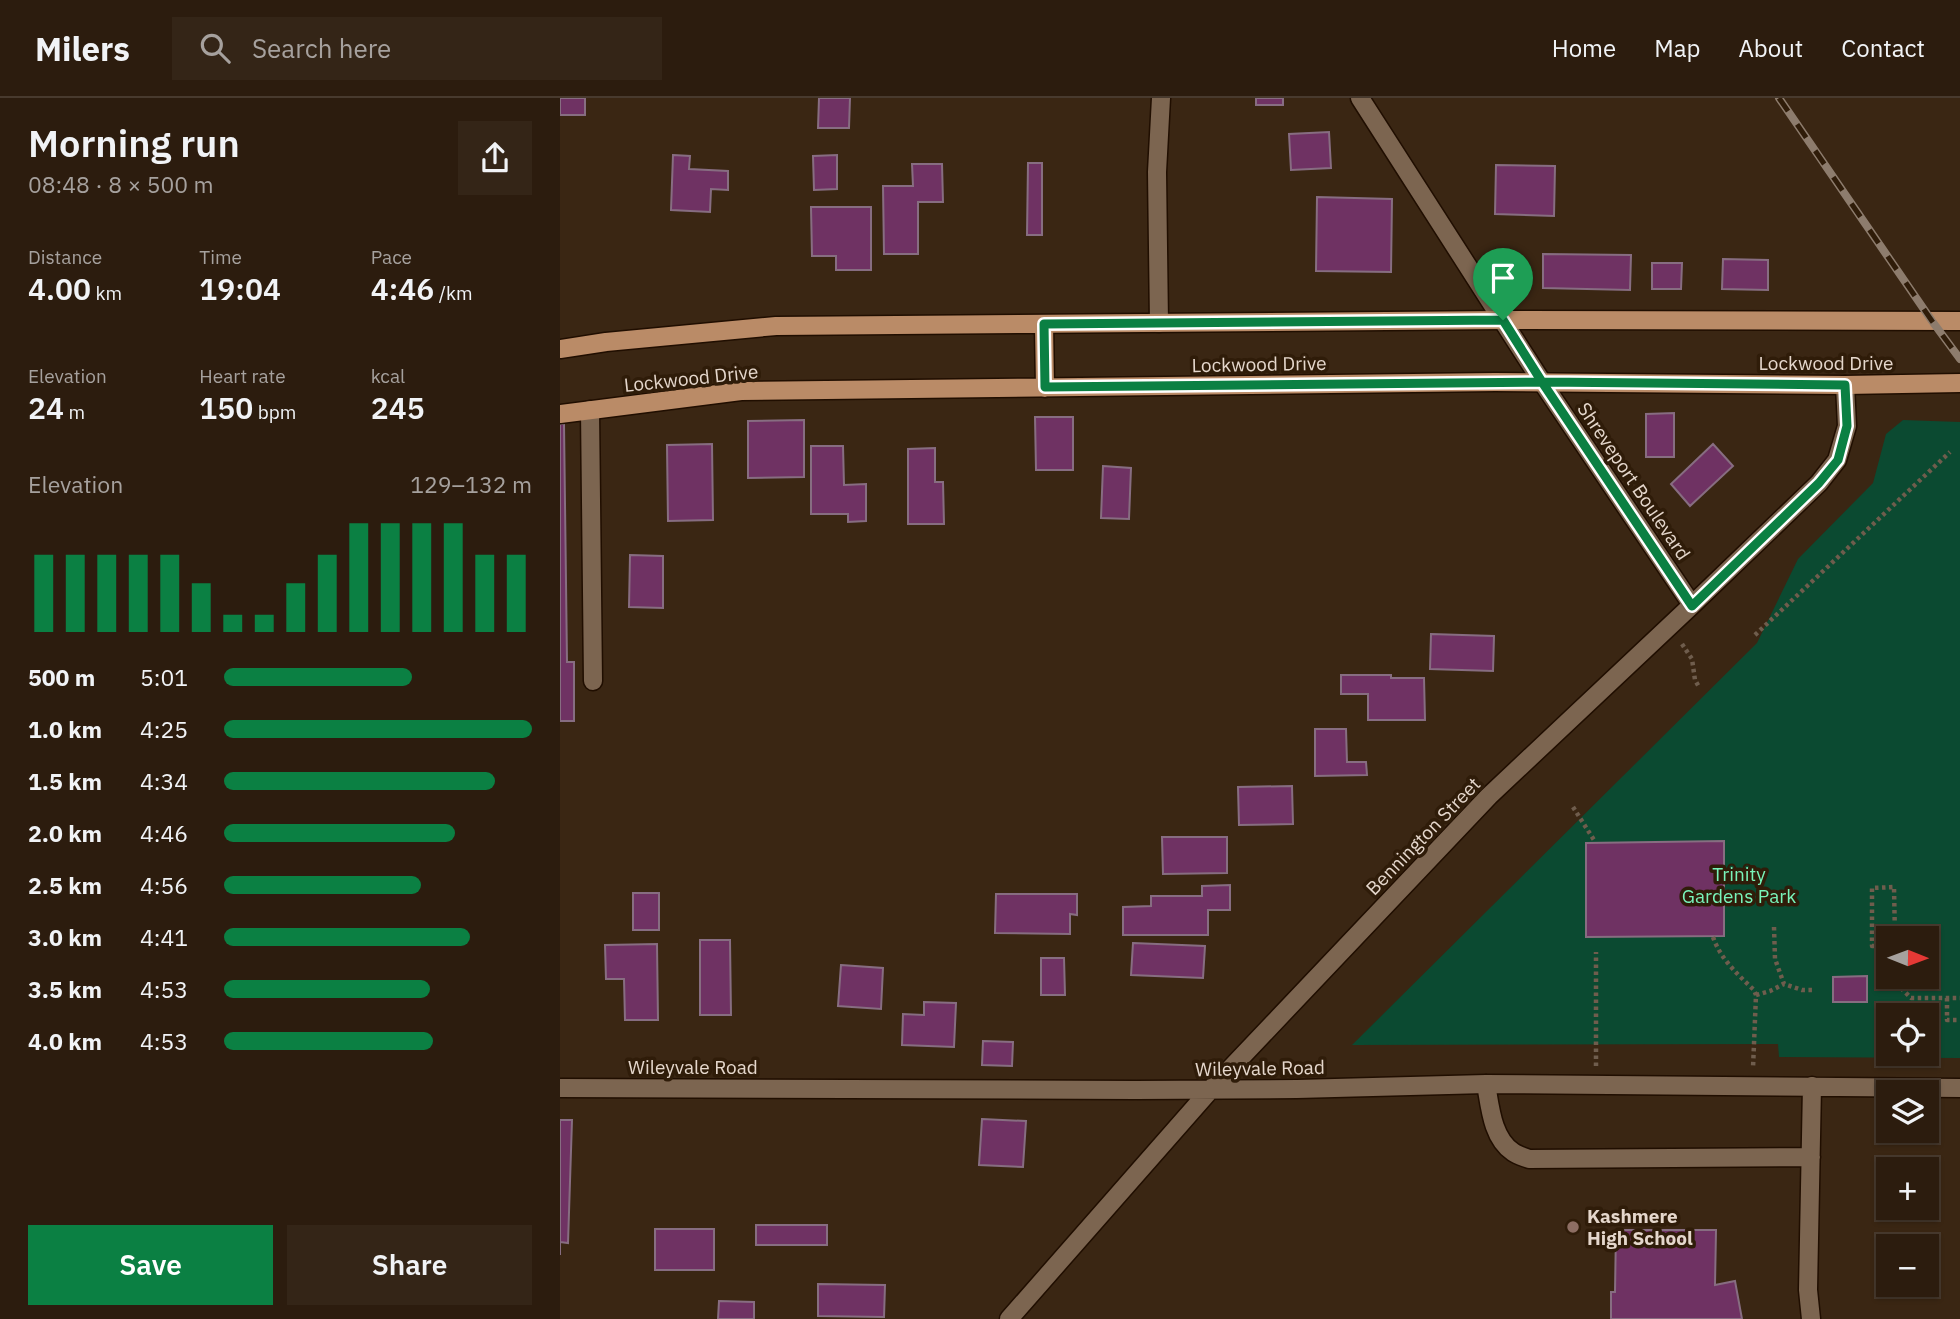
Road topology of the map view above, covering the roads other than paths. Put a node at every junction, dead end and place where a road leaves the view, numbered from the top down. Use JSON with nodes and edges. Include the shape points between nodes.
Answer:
{"nodes":[{"id":1,"x":1161,"y":98,"type":"edge"},
{"id":2,"x":1360,"y":98,"type":"edge"},
{"id":3,"x":1503,"y":320,"type":"junction"},
{"id":4,"x":1960,"y":321,"type":"edge"},
{"id":5,"x":1159,"y":323,"type":"junction"},
{"id":6,"x":1044,"y":324,"type":"junction"},
{"id":7,"x":560,"y":342,"type":"edge"},
{"id":8,"x":606,"y":342,"type":"junction"},
{"id":9,"x":560,"y":349,"type":"edge"},
{"id":10,"x":1542,"y":382,"type":"junction"},
{"id":11,"x":1960,"y":383,"type":"edge"},
{"id":12,"x":1845,"y":385,"type":"junction"},
{"id":13,"x":1045,"y":387,"type":"junction"},
{"id":14,"x":590,"y":410,"type":"junction"},
{"id":15,"x":560,"y":414,"type":"edge"},
{"id":16,"x":1692,"y":606,"type":"junction"},
{"id":17,"x":593,"y":681,"type":"dead end"},
{"id":18,"x":1486,"y":1084,"type":"junction"},
{"id":19,"x":1812,"y":1086,"type":"junction"},
{"id":20,"x":560,"y":1088,"type":"edge"},
{"id":21,"x":1960,"y":1088,"type":"edge"},
{"id":22,"x":1211,"y":1089,"type":"junction"},
{"id":23,"x":1811,"y":1157,"type":"junction"},
{"id":24,"x":1009,"y":1319,"type":"edge"},
{"id":25,"x":1811,"y":1319,"type":"edge"}],
"edges":[{"from":1,"to":5,"type":"street"},
{"from":2,"to":3,"type":"street","name":"Shreveport Boulevard"},
{"from":3,"to":4,"type":"main road"},
{"from":3,"to":5,"type":"main road"},
{"from":3,"to":10,"type":"street","name":"Shreveport Boulevard"},
{"from":5,"to":6,"type":"main road"},
{"from":6,"to":8,"type":"main road","via":[[776,326]]},
{"from":6,"to":13,"type":"main road"},
{"from":7,"to":8,"type":"main road"},
{"from":8,"to":9,"type":"main road"},
{"from":10,"to":12,"type":"main road","name":"Lockwood Drive"},
{"from":10,"to":13,"type":"main road","name":"Lockwood Drive"},
{"from":10,"to":16,"type":"street","name":"Shreveport Boulevard"},
{"from":11,"to":12,"type":"main road","name":"Lockwood Drive"},
{"from":12,"to":16,"type":"street","name":"Bennington Street","via":[[1847,426],[1838,460]]},
{"from":13,"to":14,"type":"main road","name":"Lockwood Drive","via":[[741,391]]},
{"from":14,"to":15,"type":"main road","name":"Lockwood Drive"},
{"from":14,"to":17,"type":"street"},
{"from":16,"to":22,"type":"street","name":"Bennington Street","via":[[1489,796]]},
{"from":18,"to":19,"type":"street","name":"Wileyvale Road"},
{"from":18,"to":22,"type":"street","name":"Wileyvale Road"},
{"from":18,"to":23,"type":"street","via":[[1501,1141],[1513,1153],[1529,1158]]},
{"from":19,"to":21,"type":"street","name":"Wileyvale Road"},
{"from":19,"to":23,"type":"street"},
{"from":20,"to":22,"type":"street","name":"Wileyvale Road"},
{"from":22,"to":24,"type":"street","name":"Bennington Street"},
{"from":23,"to":25,"type":"street"}]}
